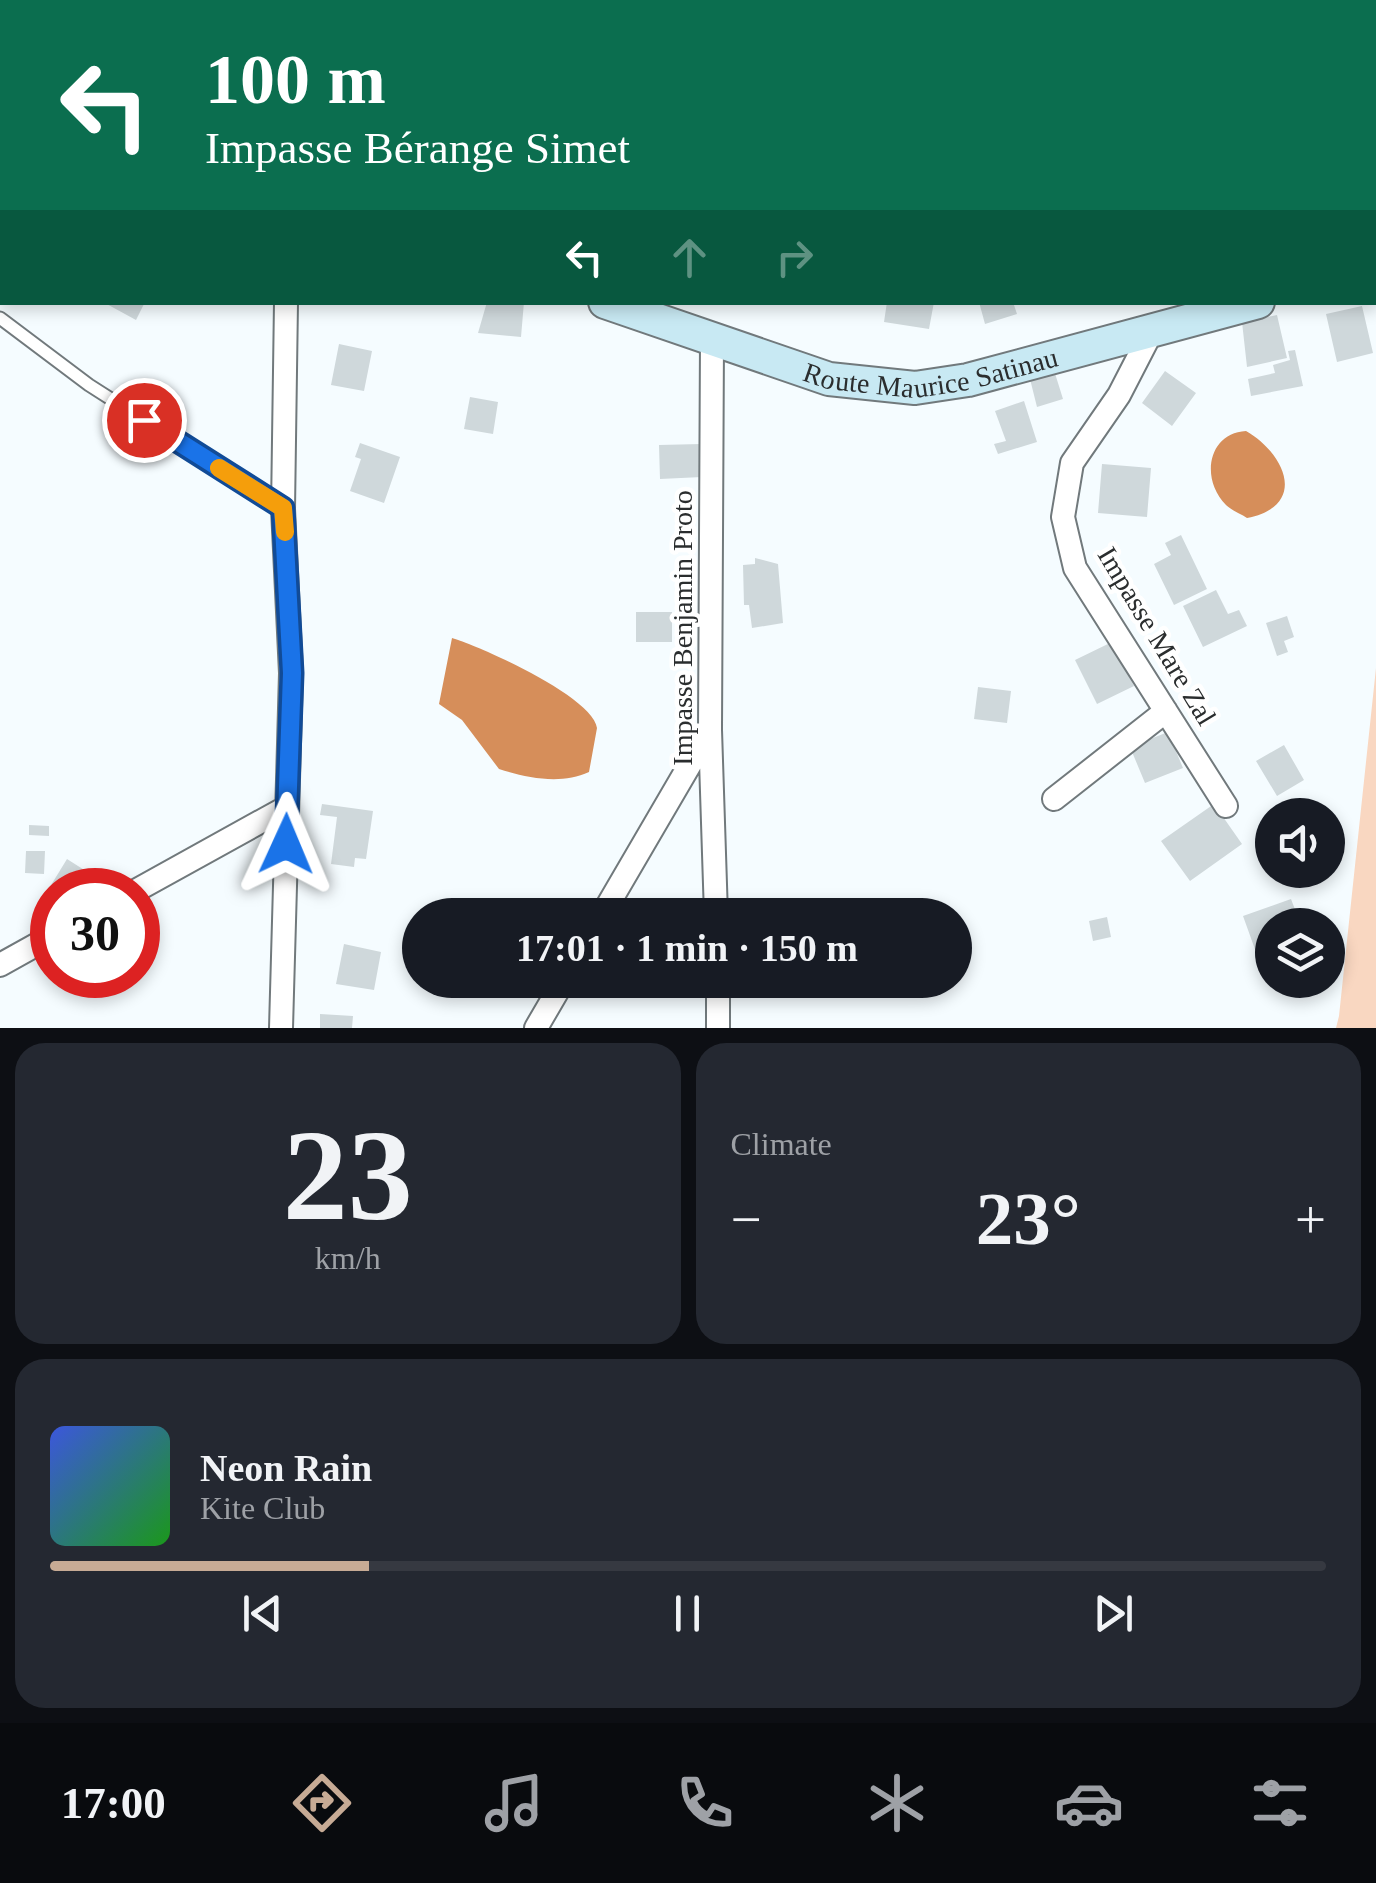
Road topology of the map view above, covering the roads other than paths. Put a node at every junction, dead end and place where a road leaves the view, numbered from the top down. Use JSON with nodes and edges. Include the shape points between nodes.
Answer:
{"nodes":[{"id":1,"x":286,"y":305,"type":"edge"},
{"id":2,"x":614,"y":305,"type":"edge"},
{"id":3,"x":1247,"y":305,"type":"edge"},
{"id":4,"x":0,"y":318,"type":"edge"},
{"id":5,"x":1152,"y":332,"type":"junction"},
{"id":6,"x":712,"y":341,"type":"junction"},
{"id":7,"x":283,"y":508,"type":"junction"},
{"id":8,"x":1166,"y":711,"type":"junction"},
{"id":9,"x":710,"y":730,"type":"junction"},
{"id":10,"x":1054,"y":799,"type":"dead end"},
{"id":11,"x":1226,"y":806,"type":"dead end"},
{"id":12,"x":287,"y":807,"type":"junction"},
{"id":13,"x":160,"y":877,"type":"edge"},
{"id":14,"x":612,"y":898,"type":"edge"},
{"id":15,"x":715,"y":898,"type":"edge"},
{"id":16,"x":30,"y":948,"type":"edge"},
{"id":17,"x":0,"y":965,"type":"edge"},
{"id":18,"x":554,"y":998,"type":"edge"},
{"id":19,"x":718,"y":998,"type":"edge"},
{"id":20,"x":281,"y":1028,"type":"edge"},
{"id":21,"x":536,"y":1028,"type":"edge"},
{"id":22,"x":718,"y":1028,"type":"edge"}],
"edges":[{"from":1,"to":7,"type":"street"},
{"from":2,"to":6,"type":"main road","name":"Route Maurice Satinau"},
{"from":3,"to":5,"type":"main road","name":"Route Maurice Satinau"},
{"from":4,"to":7,"type":"lane","via":[[88,385]]},
{"from":5,"to":6,"type":"main road","name":"Route Maurice Satinau","via":[[914,388],[829,379]]},
{"from":5,"to":8,"type":"street","name":"Impasse Mare Zal","via":[[1072,463],[1063,518],[1075,568]]},
{"from":6,"to":9,"type":"street","name":"Impasse Benjamin Proto"},
{"from":7,"to":12,"type":"street","via":[[292,673]]},
{"from":8,"to":10,"type":"street"},
{"from":8,"to":11,"type":"street","name":"Impasse Mare Zal"},
{"from":9,"to":14,"type":"street"},
{"from":9,"to":15,"type":"street","name":"Impasse Benjamin Proto"},
{"from":12,"to":13,"type":"street"},
{"from":12,"to":20,"type":"street"},
{"from":16,"to":17,"type":"street"},
{"from":18,"to":21,"type":"street"},
{"from":19,"to":22,"type":"street"}]}
